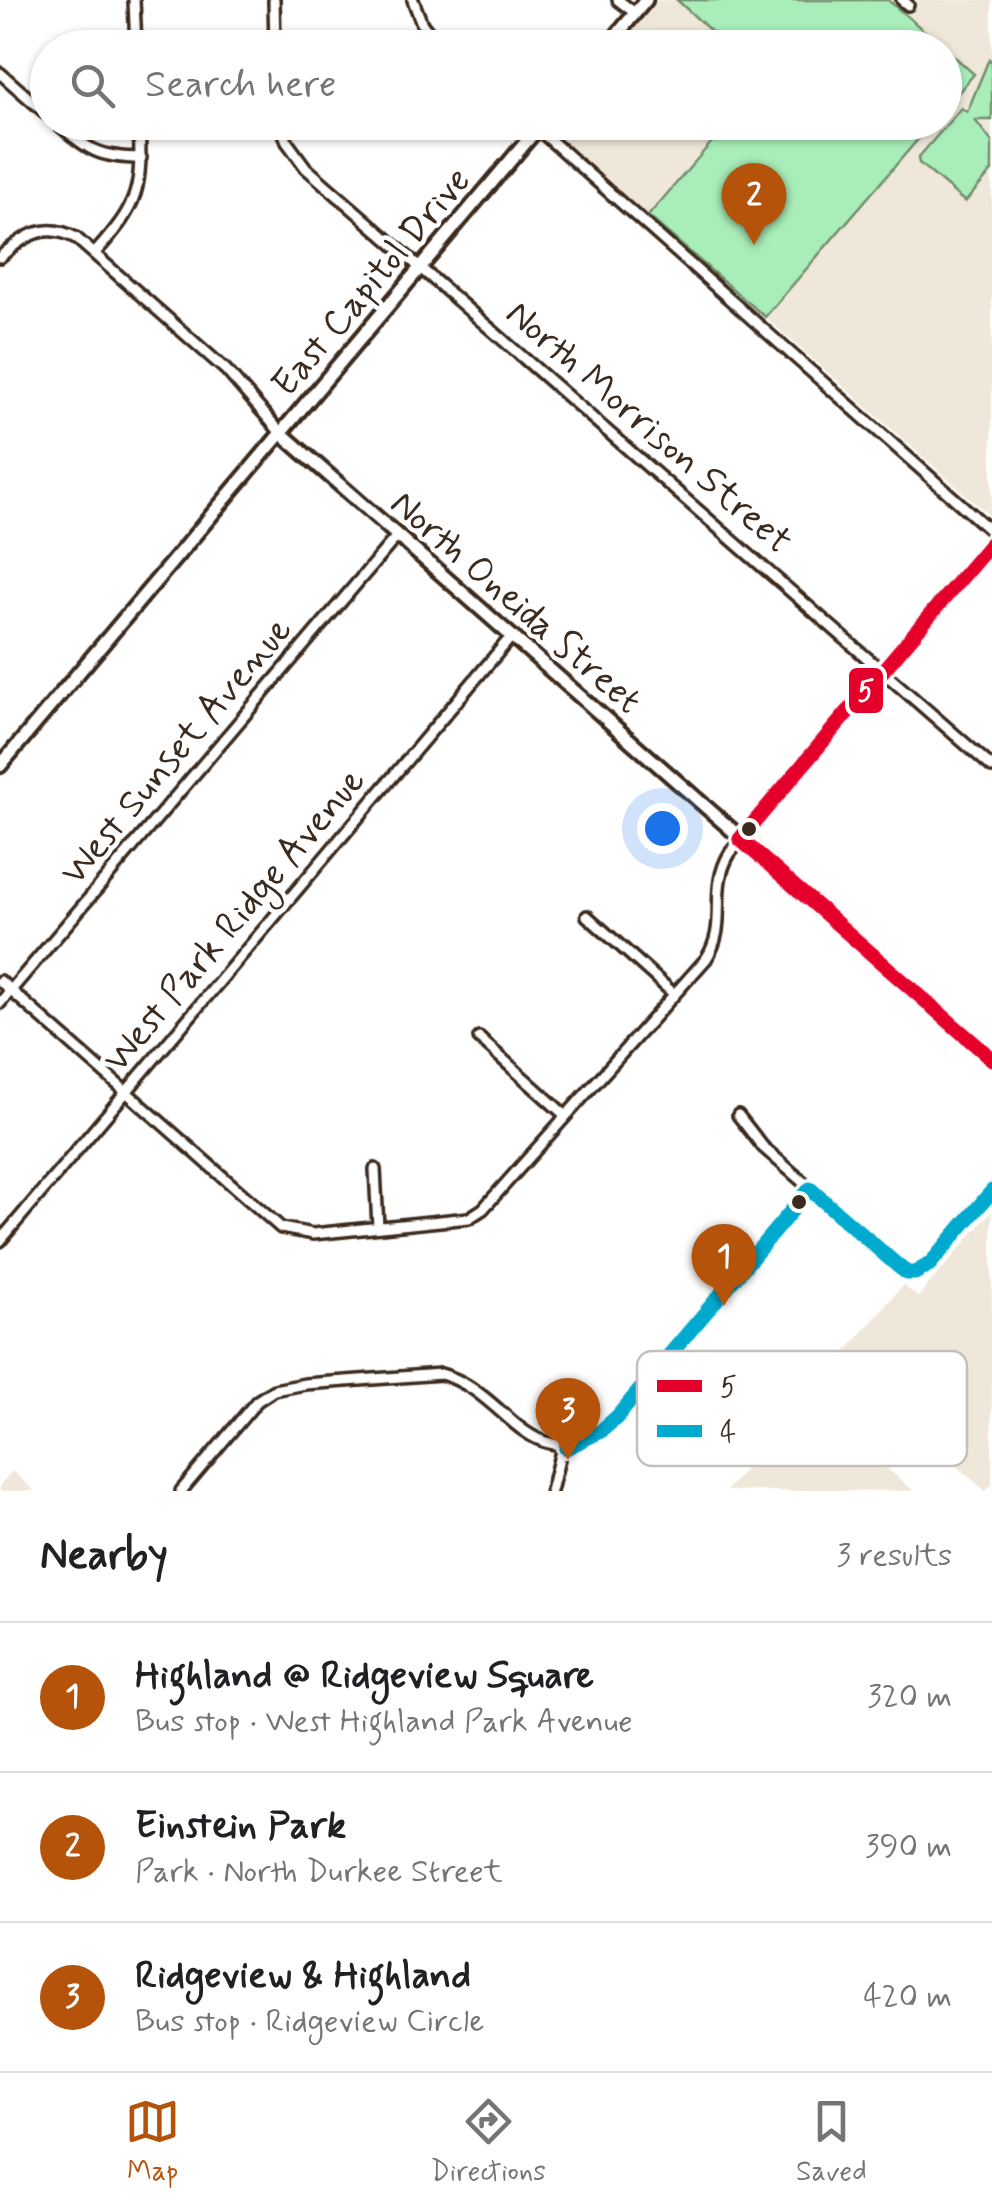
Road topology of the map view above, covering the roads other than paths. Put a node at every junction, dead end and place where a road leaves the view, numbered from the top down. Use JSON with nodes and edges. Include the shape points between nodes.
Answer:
{"nodes":[{"id":1,"x":134,"y":0,"type":"edge"},
{"id":2,"x":274,"y":0,"type":"edge"},
{"id":3,"x":414,"y":0,"type":"edge"},
{"id":4,"x":618,"y":0,"type":"edge"},
{"id":5,"x":646,"y":0,"type":"edge"},
{"id":6,"x":635,"y":13,"type":"junction"},
{"id":7,"x":135,"y":30,"type":"edge"},
{"id":8,"x":275,"y":30,"type":"edge"},
{"id":9,"x":427,"y":30,"type":"edge"},
{"id":10,"x":621,"y":30,"type":"edge"},
{"id":11,"x":0,"y":73,"type":"edge"},
{"id":12,"x":30,"y":99,"type":"edge"},
{"id":13,"x":78,"y":140,"type":"edge"},
{"id":14,"x":140,"y":140,"type":"edge"},
{"id":15,"x":288,"y":140,"type":"edge"},
{"id":16,"x":525,"y":140,"type":"edge"},
{"id":17,"x":554,"y":140,"type":"edge"},
{"id":18,"x":141,"y":158,"type":"junction"},
{"id":19,"x":95,"y":253,"type":"junction"},
{"id":20,"x":0,"y":256,"type":"edge"},
{"id":21,"x":422,"y":266,"type":"junction"},
{"id":22,"x":281,"y":433,"type":"junction"},
{"id":23,"x":992,"y":532,"type":"edge"},
{"id":24,"x":397,"y":536,"type":"junction"},
{"id":25,"x":992,"y":542,"type":"edge"},
{"id":26,"x":511,"y":636,"type":"junction"},
{"id":27,"x":882,"y":672,"type":"junction"},
{"id":28,"x":0,"y":766,"type":"edge"},
{"id":29,"x":992,"y":767,"type":"edge"},
{"id":30,"x":740,"y":839,"type":"junction"},
{"id":31,"x":587,"y":916,"type":"dead end"},
{"id":32,"x":0,"y":981,"type":"edge"},
{"id":33,"x":11,"y":991,"type":"junction"},
{"id":34,"x":674,"y":994,"type":"junction"},
{"id":35,"x":0,"y":1004,"type":"edge"},
{"id":36,"x":479,"y":1038,"type":"dead end"},
{"id":37,"x":992,"y":1059,"type":"edge"},
{"id":38,"x":125,"y":1093,"type":"junction"},
{"id":39,"x":738,"y":1114,"type":"dead end"},
{"id":40,"x":566,"y":1116,"type":"junction"},
{"id":41,"x":374,"y":1169,"type":"dead end"},
{"id":42,"x":810,"y":1189,"type":"junction"},
{"id":43,"x":992,"y":1191,"type":"edge"},
{"id":44,"x":378,"y":1227,"type":"junction"},
{"id":45,"x":0,"y":1241,"type":"edge"},
{"id":46,"x":673,"y":1351,"type":"edge"},
{"id":47,"x":637,"y":1393,"type":"edge"},
{"id":48,"x":566,"y":1448,"type":"junction"},
{"id":49,"x":182,"y":1491,"type":"edge"},
{"id":50,"x":551,"y":1491,"type":"edge"}],
"edges":[{"from":1,"to":7,"type":"street"},
{"from":2,"to":8,"type":"street"},
{"from":3,"to":9,"type":"street"},
{"from":4,"to":6,"type":"street"},
{"from":5,"to":6,"type":"street"},
{"from":6,"to":10,"type":"street"},
{"from":11,"to":12,"type":"street"},
{"from":13,"to":18,"type":"street","via":[[92,152]]},
{"from":14,"to":18,"type":"street"},
{"from":15,"to":21,"type":"street","name":"North Morrison Street","via":[[306,168]]},
{"from":16,"to":21,"type":"street","name":"East Capitol Drive"},
{"from":17,"to":23,"type":"street"},
{"from":18,"to":19,"type":"street","via":[[135,202]]},
{"from":19,"to":20,"type":"street","name":"North Oneida Street","via":[[66,232],[46,229]]},
{"from":19,"to":22,"type":"street","name":"North Oneida Street","via":[[226,370]]},
{"from":21,"to":22,"type":"street","name":"East Capitol Drive"},
{"from":21,"to":27,"type":"street","name":"North Morrison Street"},
{"from":22,"to":24,"type":"street","name":"North Oneida Street"},
{"from":22,"to":28,"type":"street","name":"East Capitol Drive"},
{"from":24,"to":26,"type":"street","name":"North Oneida Street"},
{"from":24,"to":33,"type":"street","name":"West Sunset Avenue"},
{"from":25,"to":27,"type":"street"},
{"from":26,"to":30,"type":"street","name":"North Oneida Street"},
{"from":26,"to":38,"type":"street","name":"West Park Ridge Avenue"},
{"from":27,"to":29,"type":"street","name":"North Morrison Street"},
{"from":27,"to":30,"type":"street"},
{"from":30,"to":34,"type":"street","via":[[720,872],[713,948]]},
{"from":30,"to":37,"type":"street","name":"North Oneida Street"},
{"from":31,"to":34,"type":"street"},
{"from":32,"to":33,"type":"street"},
{"from":33,"to":35,"type":"street","name":"West Sunset Avenue"},
{"from":33,"to":38,"type":"street"},
{"from":34,"to":40,"type":"street"},
{"from":36,"to":40,"type":"street"},
{"from":38,"to":44,"type":"street","via":[[281,1228],[314,1234]]},
{"from":38,"to":45,"type":"street","name":"West Park Ridge Avenue"},
{"from":39,"to":42,"type":"street"},
{"from":40,"to":44,"type":"street","via":[[475,1215]]},
{"from":41,"to":44,"type":"street"},
{"from":42,"to":43,"type":"street","via":[[898,1266],[916,1273]]},
{"from":42,"to":46,"type":"street"},
{"from":47,"to":48,"type":"street","via":[[602,1431]]},
{"from":48,"to":49,"type":"street","via":[[530,1439],[471,1388],[442,1374],[305,1384],[274,1390],[257,1402]]},
{"from":48,"to":50,"type":"street"}]}
